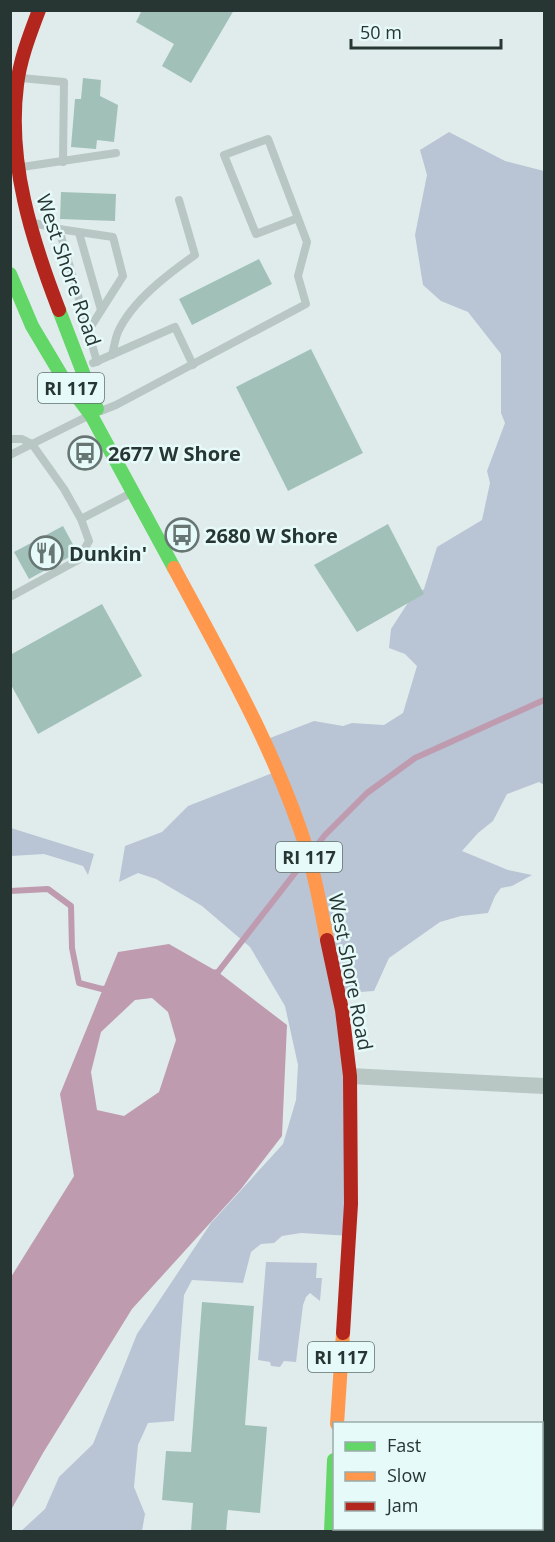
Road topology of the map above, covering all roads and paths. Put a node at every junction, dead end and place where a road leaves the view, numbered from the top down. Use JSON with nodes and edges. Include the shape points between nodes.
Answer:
{"nodes":[{"id":1,"x":39,"y":10,"type":"edge"},
{"id":2,"x":19,"y":78,"type":"junction"},
{"id":3,"x":116,"y":153,"type":"dead end"},
{"id":4,"x":63,"y":162,"type":"junction"},
{"id":5,"x":18,"y":168,"type":"junction"},
{"id":6,"x":179,"y":200,"type":"dead end"},
{"id":7,"x":298,"y":218,"type":"junction"},
{"id":8,"x":29,"y":222,"type":"junction"},
{"id":9,"x":59,"y":229,"type":"junction"},
{"id":10,"x":80,"y":233,"type":"junction"},
{"id":11,"x":10,"y":274,"type":"edge"},
{"id":12,"x":101,"y":310,"type":"junction"},
{"id":13,"x":88,"y":331,"type":"junction"},
{"id":14,"x":112,"y":355,"type":"junction"},
{"id":15,"x":97,"y":362,"type":"junction"},
{"id":16,"x":193,"y":365,"type":"junction"},
{"id":17,"x":82,"y":368,"type":"junction"},
{"id":18,"x":94,"y":413,"type":"junction"},
{"id":19,"x":11,"y":437,"type":"edge"},
{"id":20,"x":32,"y":444,"type":"junction"},
{"id":21,"x":10,"y":455,"type":"edge"},
{"id":22,"x":133,"y":492,"type":"junction"},
{"id":23,"x":81,"y":519,"type":"junction"},
{"id":24,"x":10,"y":597,"type":"edge"},
{"id":25,"x":350,"y":1076,"type":"junction"},
{"id":26,"x":544,"y":1086,"type":"edge"},
{"id":27,"x":336,"y":1422,"type":"edge"},
{"id":28,"x":333,"y":1484,"type":"edge"},
{"id":29,"x":331,"y":1532,"type":"edge"}],
"edges":[{"from":1,"to":2,"type":"main road","name":"West Shore Road"},
{"from":2,"to":4,"type":"lane","via":[[64,82]]},
{"from":2,"to":5,"type":"main road","name":"West Shore Road"},
{"from":3,"to":4,"type":"lane"},
{"from":4,"to":5,"type":"lane"},
{"from":5,"to":8,"type":"main road","name":"West Shore Road"},
{"from":6,"to":14,"type":"lane","via":[[195,255],[158,282],[128,317],[117,333]]},
{"from":7,"to":7,"type":"lane","via":[[268,139],[224,155],[256,234]]},
{"from":7,"to":16,"type":"lane","via":[[307,242],[298,276],[306,304]]},
{"from":8,"to":9,"type":"lane"},
{"from":8,"to":17,"type":"main road","name":"West Shore Road"},
{"from":9,"to":10,"type":"lane"},
{"from":9,"to":13,"type":"lane"},
{"from":10,"to":12,"type":"lane"},
{"from":10,"to":12,"type":"lane","via":[[113,237],[123,276]]},
{"from":11,"to":18,"type":"main road","name":"West Shore Road","number":"RI 117","via":[[32,326],[63,378]]},
{"from":12,"to":13,"type":"lane"},
{"from":13,"to":15,"type":"lane"},
{"from":14,"to":15,"type":"lane"},
{"from":14,"to":16,"type":"lane","via":[[175,327]]},
{"from":15,"to":17,"type":"lane"},
{"from":16,"to":18,"type":"lane"},
{"from":17,"to":18,"type":"main road","name":"West Shore Road"},
{"from":18,"to":20,"type":"lane"},
{"from":18,"to":22,"type":"main road","name":"West Shore Road","number":"RI 117"},
{"from":19,"to":20,"type":"lane"},
{"from":20,"to":21,"type":"lane"},
{"from":20,"to":23,"type":"lane"},
{"from":22,"to":23,"type":"lane"},
{"from":22,"to":25,"type":"main road","name":"West Shore Road","number":"RI 117","via":[[246,702],[288,796],[308,852],[342,1010]]},
{"from":23,"to":24,"type":"lane","via":[[89,542],[78,560]]},
{"from":25,"to":26,"type":"street"},
{"from":25,"to":27,"type":"main road","name":"West Shore Road","number":"RI 117","via":[[351,1204]]},
{"from":28,"to":29,"type":"main road"}]}
